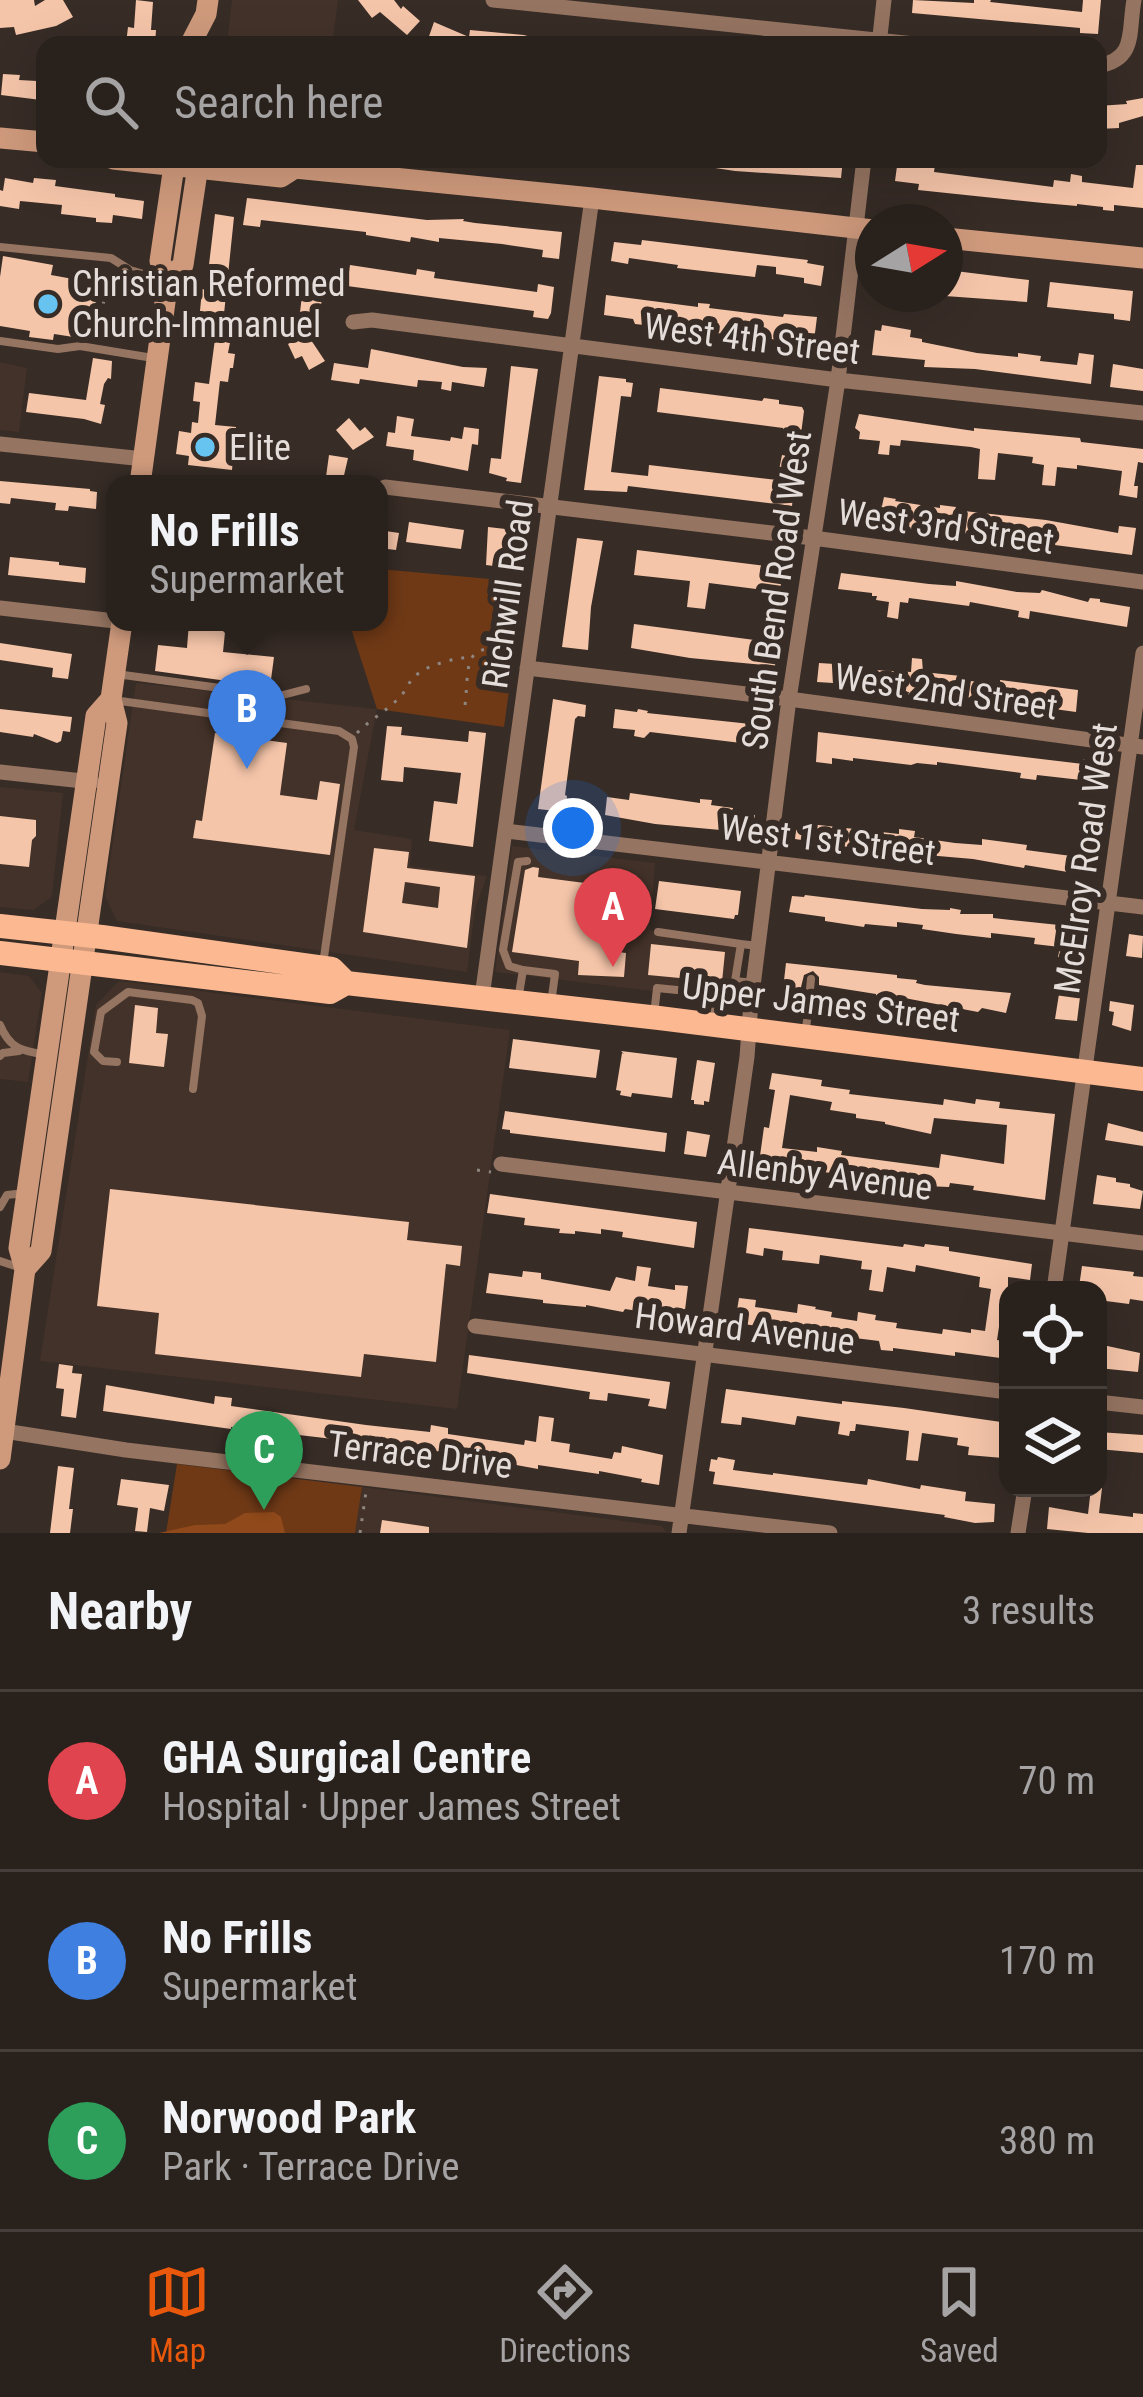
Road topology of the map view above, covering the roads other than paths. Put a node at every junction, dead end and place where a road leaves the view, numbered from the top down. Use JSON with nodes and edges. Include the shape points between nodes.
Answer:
{"nodes":[{"id":1,"x":493,"y":0,"type":"edge"},
{"id":2,"x":884,"y":0,"type":"edge"},
{"id":3,"x":1135,"y":0,"type":"edge"},
{"id":4,"x":207,"y":7,"type":"edge"},
{"id":5,"x":194,"y":36,"type":"edge"},
{"id":6,"x":816,"y":36,"type":"edge"},
{"id":7,"x":880,"y":36,"type":"edge"},
{"id":8,"x":1107,"y":64,"type":"edge"},
{"id":9,"x":0,"y":138,"type":"edge"},
{"id":10,"x":36,"y":141,"type":"edge"},
{"id":11,"x":173,"y":168,"type":"edge"},
{"id":12,"x":197,"y":168,"type":"edge"},
{"id":13,"x":224,"y":168,"type":"edge"},
{"id":14,"x":289,"y":168,"type":"edge"},
{"id":15,"x":328,"y":168,"type":"edge"},
{"id":16,"x":864,"y":168,"type":"edge"},
{"id":17,"x":592,"y":198,"type":"junction"},
{"id":18,"x":864,"y":204,"type":"edge"},
{"id":19,"x":855,"y":229,"type":"edge"},
{"id":20,"x":963,"y":240,"type":"edge"},
{"id":21,"x":0,"y":247,"type":"edge"},
{"id":22,"x":1143,"y":258,"type":"edge"},
{"id":23,"x":168,"y":280,"type":"junction"},
{"id":24,"x":855,"y":282,"type":"edge"},
{"id":25,"x":353,"y":322,"type":"dead end"},
{"id":26,"x":0,"y":340,"type":"edge"},
{"id":27,"x":572,"y":346,"type":"junction"},
{"id":28,"x":158,"y":359,"type":"junction"},
{"id":29,"x":838,"y":380,"type":"junction"},
{"id":30,"x":1143,"y":413,"type":"edge"},
{"id":31,"x":0,"y":444,"type":"edge"},
{"id":32,"x":144,"y":459,"type":"junction"},
{"id":33,"x":141,"y":475,"type":"edge"},
{"id":34,"x":388,"y":487,"type":"edge"},
{"id":35,"x":549,"y":506,"type":"junction"},
{"id":36,"x":813,"y":538,"type":"junction"},
{"id":37,"x":1143,"y":582,"type":"edge"},
{"id":38,"x":0,"y":608,"type":"edge"},
{"id":39,"x":106,"y":620,"type":"edge"},
{"id":40,"x":117,"y":631,"type":"edge"},
{"id":41,"x":1143,"y":652,"type":"edge"},
{"id":42,"x":527,"y":668,"type":"junction"},
{"id":43,"x":115,"y":674,"type":"junction"},
{"id":44,"x":306,"y":689,"type":"dead end"},
{"id":45,"x":111,"y":699,"type":"junction"},
{"id":46,"x":788,"y":700,"type":"junction"},
{"id":47,"x":1137,"y":747,"type":"edge"},
{"id":48,"x":0,"y":772,"type":"edge"},
{"id":49,"x":98,"y":783,"type":"junction"},
{"id":50,"x":506,"y":831,"type":"junction"},
{"id":51,"x":527,"y":861,"type":"dead end"},
{"id":52,"x":770,"y":863,"type":"junction"},
{"id":53,"x":1109,"y":903,"type":"junction"},
{"id":54,"x":1143,"y":908,"type":"edge"},
{"id":55,"x":0,"y":926,"type":"edge"},
{"id":56,"x":658,"y":932,"type":"dead end"},
{"id":57,"x":741,"y":944,"type":"junction"},
{"id":58,"x":759,"y":946,"type":"junction"},
{"id":59,"x":74,"y":948,"type":"junction"},
{"id":60,"x":0,"y":953,"type":"edge"},
{"id":61,"x":523,"y":970,"type":"junction"},
{"id":62,"x":317,"y":979,"type":"junction"},
{"id":63,"x":812,"y":979,"type":"dead end"},
{"id":64,"x":735,"y":981,"type":"junction"},
{"id":65,"x":754,"y":983,"type":"junction"},
{"id":66,"x":717,"y":994,"type":"junction"},
{"id":67,"x":482,"y":997,"type":"junction"},
{"id":68,"x":518,"y":1002,"type":"junction"},
{"id":69,"x":551,"y":1005,"type":"junction"},
{"id":70,"x":654,"y":1018,"type":"junction"},
{"id":71,"x":713,"y":1025,"type":"junction"},
{"id":72,"x":0,"y":1026,"type":"edge"},
{"id":73,"x":750,"y":1030,"type":"junction"},
{"id":74,"x":805,"y":1037,"type":"junction"},
{"id":75,"x":20,"y":1051,"type":"junction"},
{"id":76,"x":47,"y":1055,"type":"junction"},
{"id":77,"x":0,"y":1056,"type":"edge"},
{"id":78,"x":117,"y":1062,"type":"dead end"},
{"id":79,"x":1086,"y":1072,"type":"junction"},
{"id":80,"x":1143,"y":1079,"type":"edge"},
{"id":81,"x":193,"y":1089,"type":"dead end"},
{"id":82,"x":495,"y":1168,"type":"road end"},
{"id":83,"x":728,"y":1192,"type":"junction"},
{"id":84,"x":26,"y":1193,"type":"junction"},
{"id":85,"x":0,"y":1207,"type":"edge"},
{"id":86,"x":1062,"y":1234,"type":"junction"},
{"id":87,"x":1143,"y":1243,"type":"edge"},
{"id":88,"x":0,"y":1261,"type":"edge"},
{"id":89,"x":25,"y":1269,"type":"junction"},
{"id":90,"x":1055,"y":1281,"type":"edge"},
{"id":91,"x":475,"y":1326,"type":"dead end"},
{"id":92,"x":706,"y":1353,"type":"junction"},
{"id":93,"x":7,"y":1359,"type":"edge"},
{"id":94,"x":999,"y":1390,"type":"edge"},
{"id":95,"x":1107,"y":1403,"type":"edge"},
{"id":96,"x":1143,"y":1407,"type":"edge"},
{"id":97,"x":4,"y":1431,"type":"junction"},
{"id":98,"x":0,"y":1459,"type":"edge"},
{"id":99,"x":1024,"y":1497,"type":"edge"},
{"id":100,"x":681,"y":1515,"type":"junction"},
{"id":101,"x":679,"y":1533,"type":"edge"},
{"id":102,"x":830,"y":1533,"type":"edge"},
{"id":103,"x":1018,"y":1533,"type":"edge"}],
"edges":[{"from":1,"to":6,"type":"street"},
{"from":2,"to":7,"type":"street"},
{"from":3,"to":8,"type":"street","via":[[1125,53]]},
{"from":4,"to":5,"type":"main road"},
{"from":9,"to":10,"type":"main road"},
{"from":11,"to":23,"type":"main road","via":[[160,261]]},
{"from":12,"to":23,"type":"main road","via":[[183,265]]},
{"from":13,"to":14,"type":"main road","via":[[281,177]]},
{"from":15,"to":17,"type":"main road"},
{"from":16,"to":18,"type":"street","name":"South Bend Road West"},
{"from":17,"to":19,"type":"main road"},
{"from":17,"to":27,"type":"street","name":"Richwill Road"},
{"from":20,"to":22,"type":"main road"},
{"from":21,"to":23,"type":"lane","via":[[111,258]]},
{"from":23,"to":28,"type":"main road"},
{"from":24,"to":29,"type":"street","name":"South Bend Road West"},
{"from":25,"to":27,"type":"street","name":"West 4th Street"},
{"from":26,"to":28,"type":"lane"},
{"from":27,"to":29,"type":"street","name":"West 4th Street"},
{"from":27,"to":35,"type":"street","name":"Richwill Road"},
{"from":28,"to":32,"type":"main road"},
{"from":29,"to":30,"type":"street","name":"West 4th Street"},
{"from":29,"to":36,"type":"street","name":"South Bend Road West"},
{"from":31,"to":32,"type":"street"},
{"from":32,"to":33,"type":"main road"},
{"from":34,"to":35,"type":"street","name":"West 3rd Street"},
{"from":35,"to":36,"type":"street","name":"West 3rd Street"},
{"from":35,"to":42,"type":"street","name":"Richwill Road"},
{"from":36,"to":37,"type":"street","name":"West 3rd Street"},
{"from":36,"to":46,"type":"street","name":"South Bend Road West"},
{"from":38,"to":39,"type":"street"},
{"from":40,"to":43,"type":"main road"},
{"from":41,"to":47,"type":"street","name":"McElroy Road West"},
{"from":42,"to":46,"type":"street","name":"West 2nd Street"},
{"from":42,"to":50,"type":"street","name":"Richwill Road"},
{"from":43,"to":44,"type":"lane","via":[[279,696]]},
{"from":43,"to":45,"type":"main road"},
{"from":45,"to":49,"type":"main road","via":[[117,723]]},
{"from":45,"to":62,"type":"lane","via":[[352,739]]},
{"from":46,"to":47,"type":"street","name":"West 2nd Street"},
{"from":46,"to":52,"type":"street","name":"South Bend Road West"},
{"from":47,"to":53,"type":"street","name":"McElroy Road West"},
{"from":48,"to":49,"type":"street"},
{"from":49,"to":59,"type":"main road"},
{"from":50,"to":52,"type":"street","name":"West 1st Street"},
{"from":50,"to":67,"type":"street","name":"Richwill Road"},
{"from":51,"to":61,"type":"lane","via":[[518,862],[503,950],[509,966]]},
{"from":52,"to":53,"type":"street","name":"West 1st Street"},
{"from":52,"to":58,"type":"street","name":"South Bend Road West"},
{"from":53,"to":54,"type":"street","name":"West 1st Street"},
{"from":53,"to":79,"type":"street","name":"McElroy Road West"},
{"from":55,"to":59,"type":"main road","name":"Upper James Street"},
{"from":56,"to":57,"type":"lane"},
{"from":57,"to":58,"type":"lane"},
{"from":57,"to":64,"type":"lane"},
{"from":58,"to":65,"type":"street","name":"South Bend Road West"},
{"from":59,"to":60,"type":"main road","name":"Upper James Street"},
{"from":59,"to":62,"type":"main road","name":"Upper James Street"},
{"from":59,"to":62,"type":"main road","name":"Upper James Street","via":[[279,963]]},
{"from":59,"to":76,"type":"main road"},
{"from":59,"to":89,"type":"main road","via":[[40,1252]]},
{"from":61,"to":68,"type":"lane"},
{"from":61,"to":69,"type":"lane","via":[[555,974]]},
{"from":62,"to":67,"type":"main road","name":"Upper James Street","via":[[332,969],[346,983]]},
{"from":63,"to":74,"type":"lane"},
{"from":64,"to":65,"type":"lane"},
{"from":64,"to":66,"type":"lane"},
{"from":65,"to":73,"type":"street","name":"South Bend Road West"},
{"from":66,"to":70,"type":"lane","via":[[657,988]]},
{"from":66,"to":71,"type":"lane"},
{"from":67,"to":68,"type":"main road","name":"Upper James Street"},
{"from":68,"to":69,"type":"main road","name":"Upper James Street"},
{"from":69,"to":70,"type":"main road","name":"Upper James Street"},
{"from":70,"to":71,"type":"main road","name":"Upper James Street"},
{"from":71,"to":73,"type":"main road","name":"Upper James Street"},
{"from":72,"to":75,"type":"lane"},
{"from":73,"to":74,"type":"main road","name":"Upper James Street"},
{"from":73,"to":83,"type":"street","name":"South Bend Road West"},
{"from":74,"to":79,"type":"main road","name":"Upper James Street"},
{"from":75,"to":76,"type":"lane"},
{"from":75,"to":77,"type":"lane"},
{"from":76,"to":84,"type":"main road"},
{"from":78,"to":81,"type":"lane","via":[[94,1052],[100,1012],[128,992],[192,1000],[202,1016]]},
{"from":79,"to":80,"type":"main road","name":"Upper James Street"},
{"from":79,"to":86,"type":"street","name":"McElroy Road West"},
{"from":82,"to":83,"type":"street","name":"Allenby Avenue"},
{"from":83,"to":86,"type":"street","name":"Allenby Avenue"},
{"from":83,"to":92,"type":"street","name":"South Bend Road West"},
{"from":84,"to":85,"type":"lane","via":[[7,1195]]},
{"from":84,"to":89,"type":"main road","via":[[19,1248]]},
{"from":86,"to":87,"type":"street","name":"Allenby Avenue"},
{"from":86,"to":90,"type":"street","name":"McElroy Road West"},
{"from":88,"to":89,"type":"lane"},
{"from":89,"to":93,"type":"main road"},
{"from":91,"to":92,"type":"street","name":"Howard Avenue"},
{"from":92,"to":94,"type":"street","name":"Howard Avenue"},
{"from":92,"to":100,"type":"street","name":"South Bend Road West"},
{"from":93,"to":97,"type":"main road"},
{"from":95,"to":96,"type":"street"},
{"from":97,"to":98,"type":"main road"},
{"from":97,"to":100,"type":"street","name":"Terrace Drive"},
{"from":99,"to":103,"type":"street"},
{"from":100,"to":101,"type":"street","name":"South Bend Road West"},
{"from":100,"to":102,"type":"street","name":"Terrace Drive"}]}
